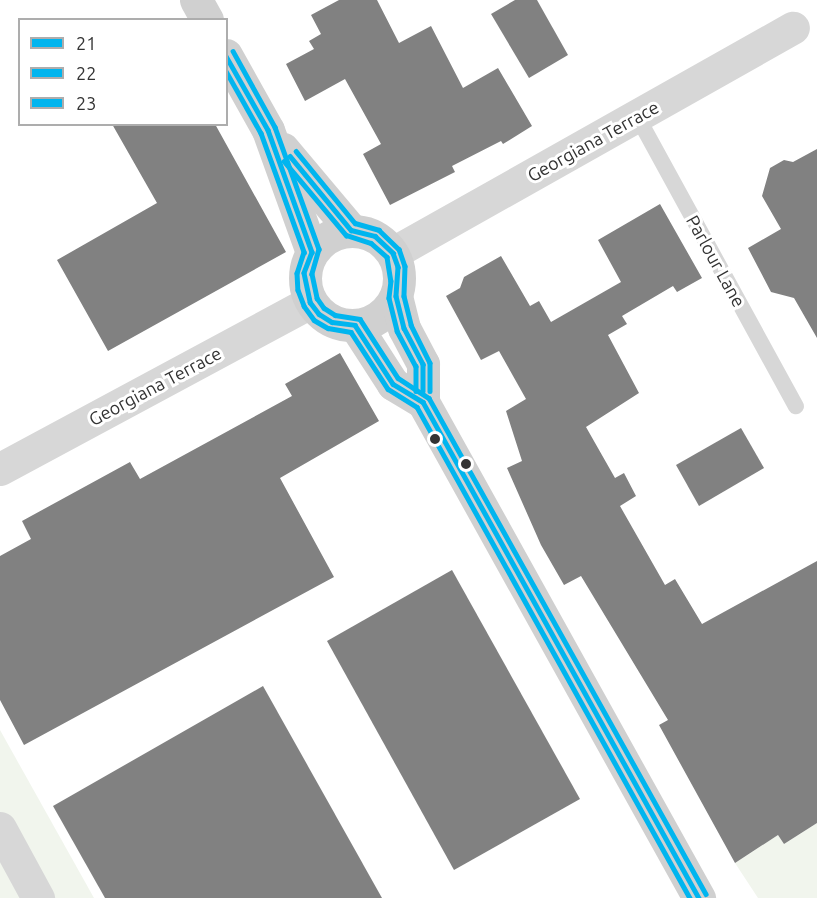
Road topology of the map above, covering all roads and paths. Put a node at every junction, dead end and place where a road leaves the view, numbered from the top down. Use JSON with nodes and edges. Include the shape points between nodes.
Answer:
{"nodes":[{"id":1,"x":196,"y":0,"type":"edge"},
{"id":2,"x":206,"y":18,"type":"edge"},
{"id":3,"x":793,"y":28,"type":"dead end"},
{"id":4,"x":228,"y":59,"type":"edge"},
{"id":5,"x":637,"y":116,"type":"junction"},
{"id":6,"x":268,"y":130,"type":"junction"},
{"id":7,"x":351,"y":230,"type":"junction"},
{"id":8,"x":312,"y":252,"type":"junction"},
{"id":9,"x":393,"y":253,"type":"junction"},
{"id":10,"x":396,"y":296,"type":"junction"},
{"id":11,"x":310,"y":302,"type":"junction"},
{"id":12,"x":356,"y":325,"type":"junction"},
{"id":13,"x":423,"y":402,"type":"junction"},
{"id":14,"x":796,"y":406,"type":"dead end"},
{"id":15,"x":0,"y":470,"type":"edge"},
{"id":16,"x":0,"y":828,"type":"edge"},
{"id":17,"x":38,"y":898,"type":"edge"},
{"id":18,"x":699,"y":898,"type":"edge"}],
"edges":[{"from":1,"to":2,"type":"street"},
{"from":3,"to":5,"type":"street","name":"Georgiana Terrace"},
{"from":4,"to":6,"type":"street"},
{"from":5,"to":9,"type":"street","name":"Georgiana Terrace"},
{"from":5,"to":14,"type":"lane","name":"Parlour Lane"},
{"from":6,"to":7,"type":"street"},
{"from":6,"to":8,"type":"street"},
{"from":7,"to":8,"type":"street","via":[[327,237]]},
{"from":7,"to":9,"type":"street","via":[[375,236]]},
{"from":8,"to":11,"type":"street","via":[[304,273]]},
{"from":9,"to":10,"type":"street","via":[[398,267]]},
{"from":10,"to":12,"type":"street","via":[[377,318]]},
{"from":10,"to":13,"type":"street","via":[[404,328],[423,364]]},
{"from":11,"to":12,"type":"street","via":[[332,322]]},
{"from":11,"to":15,"type":"street","name":"Georgiana Terrace"},
{"from":12,"to":13,"type":"street","via":[[393,384]]},
{"from":13,"to":18,"type":"street"},
{"from":16,"to":17,"type":"street"}]}
